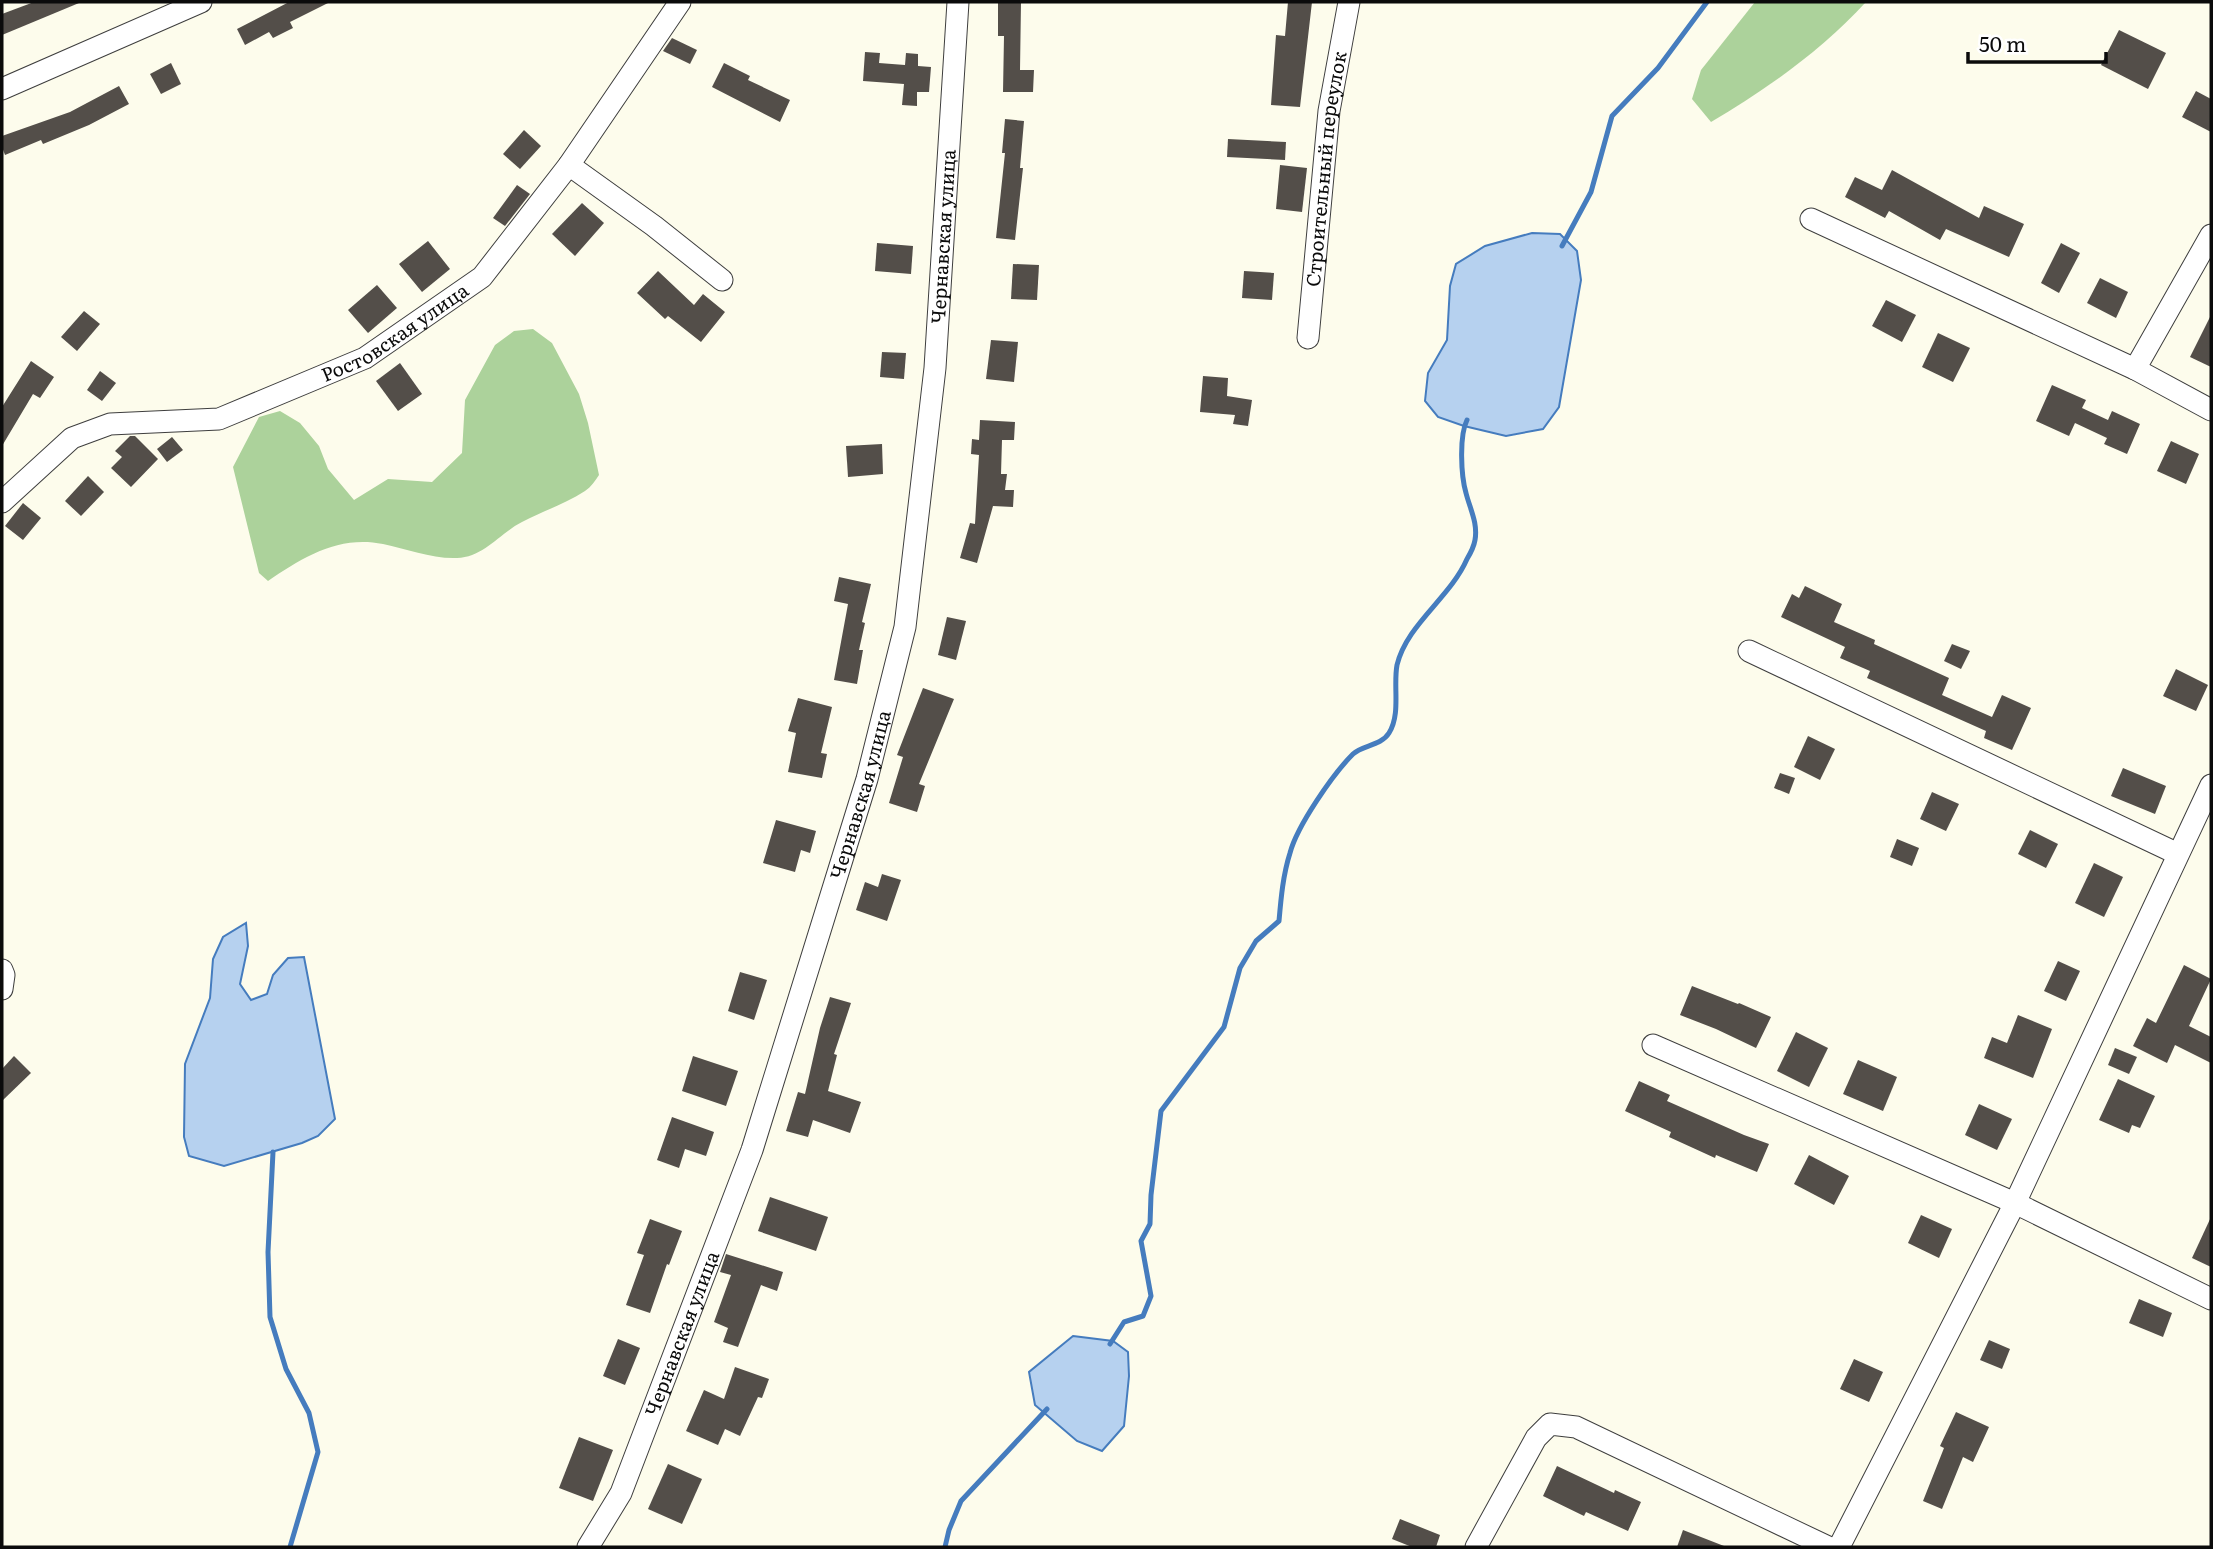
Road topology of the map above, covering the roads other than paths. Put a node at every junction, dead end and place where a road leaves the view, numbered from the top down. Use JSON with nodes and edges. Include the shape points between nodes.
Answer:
{"nodes":[{"id":1,"x":201,"y":2,"type":"edge"},
{"id":2,"x":680,"y":2,"type":"edge"},
{"id":3,"x":958,"y":2,"type":"edge"},
{"id":4,"x":1349,"y":2,"type":"edge"},
{"id":5,"x":2,"y":89,"type":"edge"},
{"id":6,"x":569,"y":165,"type":"junction"},
{"id":7,"x":1811,"y":219,"type":"dead end"},
{"id":8,"x":2211,"y":235,"type":"edge"},
{"id":9,"x":722,"y":281,"type":"dead end"},
{"id":10,"x":1308,"y":338,"type":"dead end"},
{"id":11,"x":2136,"y":369,"type":"junction"},
{"id":12,"x":2211,"y":410,"type":"edge"},
{"id":13,"x":2,"y":502,"type":"edge"},
{"id":14,"x":1749,"y":651,"type":"dead end"},
{"id":15,"x":2211,"y":785,"type":"edge"},
{"id":16,"x":2178,"y":854,"type":"junction"},
{"id":17,"x":2,"y":970,"type":"edge"},
{"id":18,"x":2,"y":989,"type":"edge"},
{"id":19,"x":1653,"y":1045,"type":"dead end"},
{"id":20,"x":2015,"y":1203,"type":"junction"},
{"id":21,"x":2211,"y":1299,"type":"edge"},
{"id":22,"x":588,"y":1547,"type":"edge"},
{"id":23,"x":1476,"y":1547,"type":"edge"},
{"id":24,"x":1828,"y":1547,"type":"edge"},
{"id":25,"x":1839,"y":1547,"type":"edge"}],
"edges":[{"from":1,"to":5,"type":"street"},
{"from":2,"to":6,"type":"street","name":"Ростовская улица"},
{"from":3,"to":22,"type":"street","name":"Чернавская улица","via":[[935,368],[905,627],[867,779],[751,1150],[621,1493]]},
{"from":4,"to":10,"type":"street","name":"Строительный переулок","via":[[1329,111]]},
{"from":6,"to":9,"type":"street"},
{"from":6,"to":13,"type":"street","name":"Ростовская улица","via":[[482,277],[365,358],[219,419],[110,424],[72,438]]},
{"from":7,"to":11,"type":"street"},
{"from":8,"to":11,"type":"street"},
{"from":11,"to":12,"type":"street"},
{"from":14,"to":16,"type":"street"},
{"from":15,"to":16,"type":"street"},
{"from":16,"to":20,"type":"street"},
{"from":17,"to":18,"type":"street"},
{"from":19,"to":20,"type":"street"},
{"from":20,"to":21,"type":"street"},
{"from":20,"to":25,"type":"street"},
{"from":23,"to":24,"type":"street","via":[[1535,1438],[1550,1424],[1576,1427]]}]}
